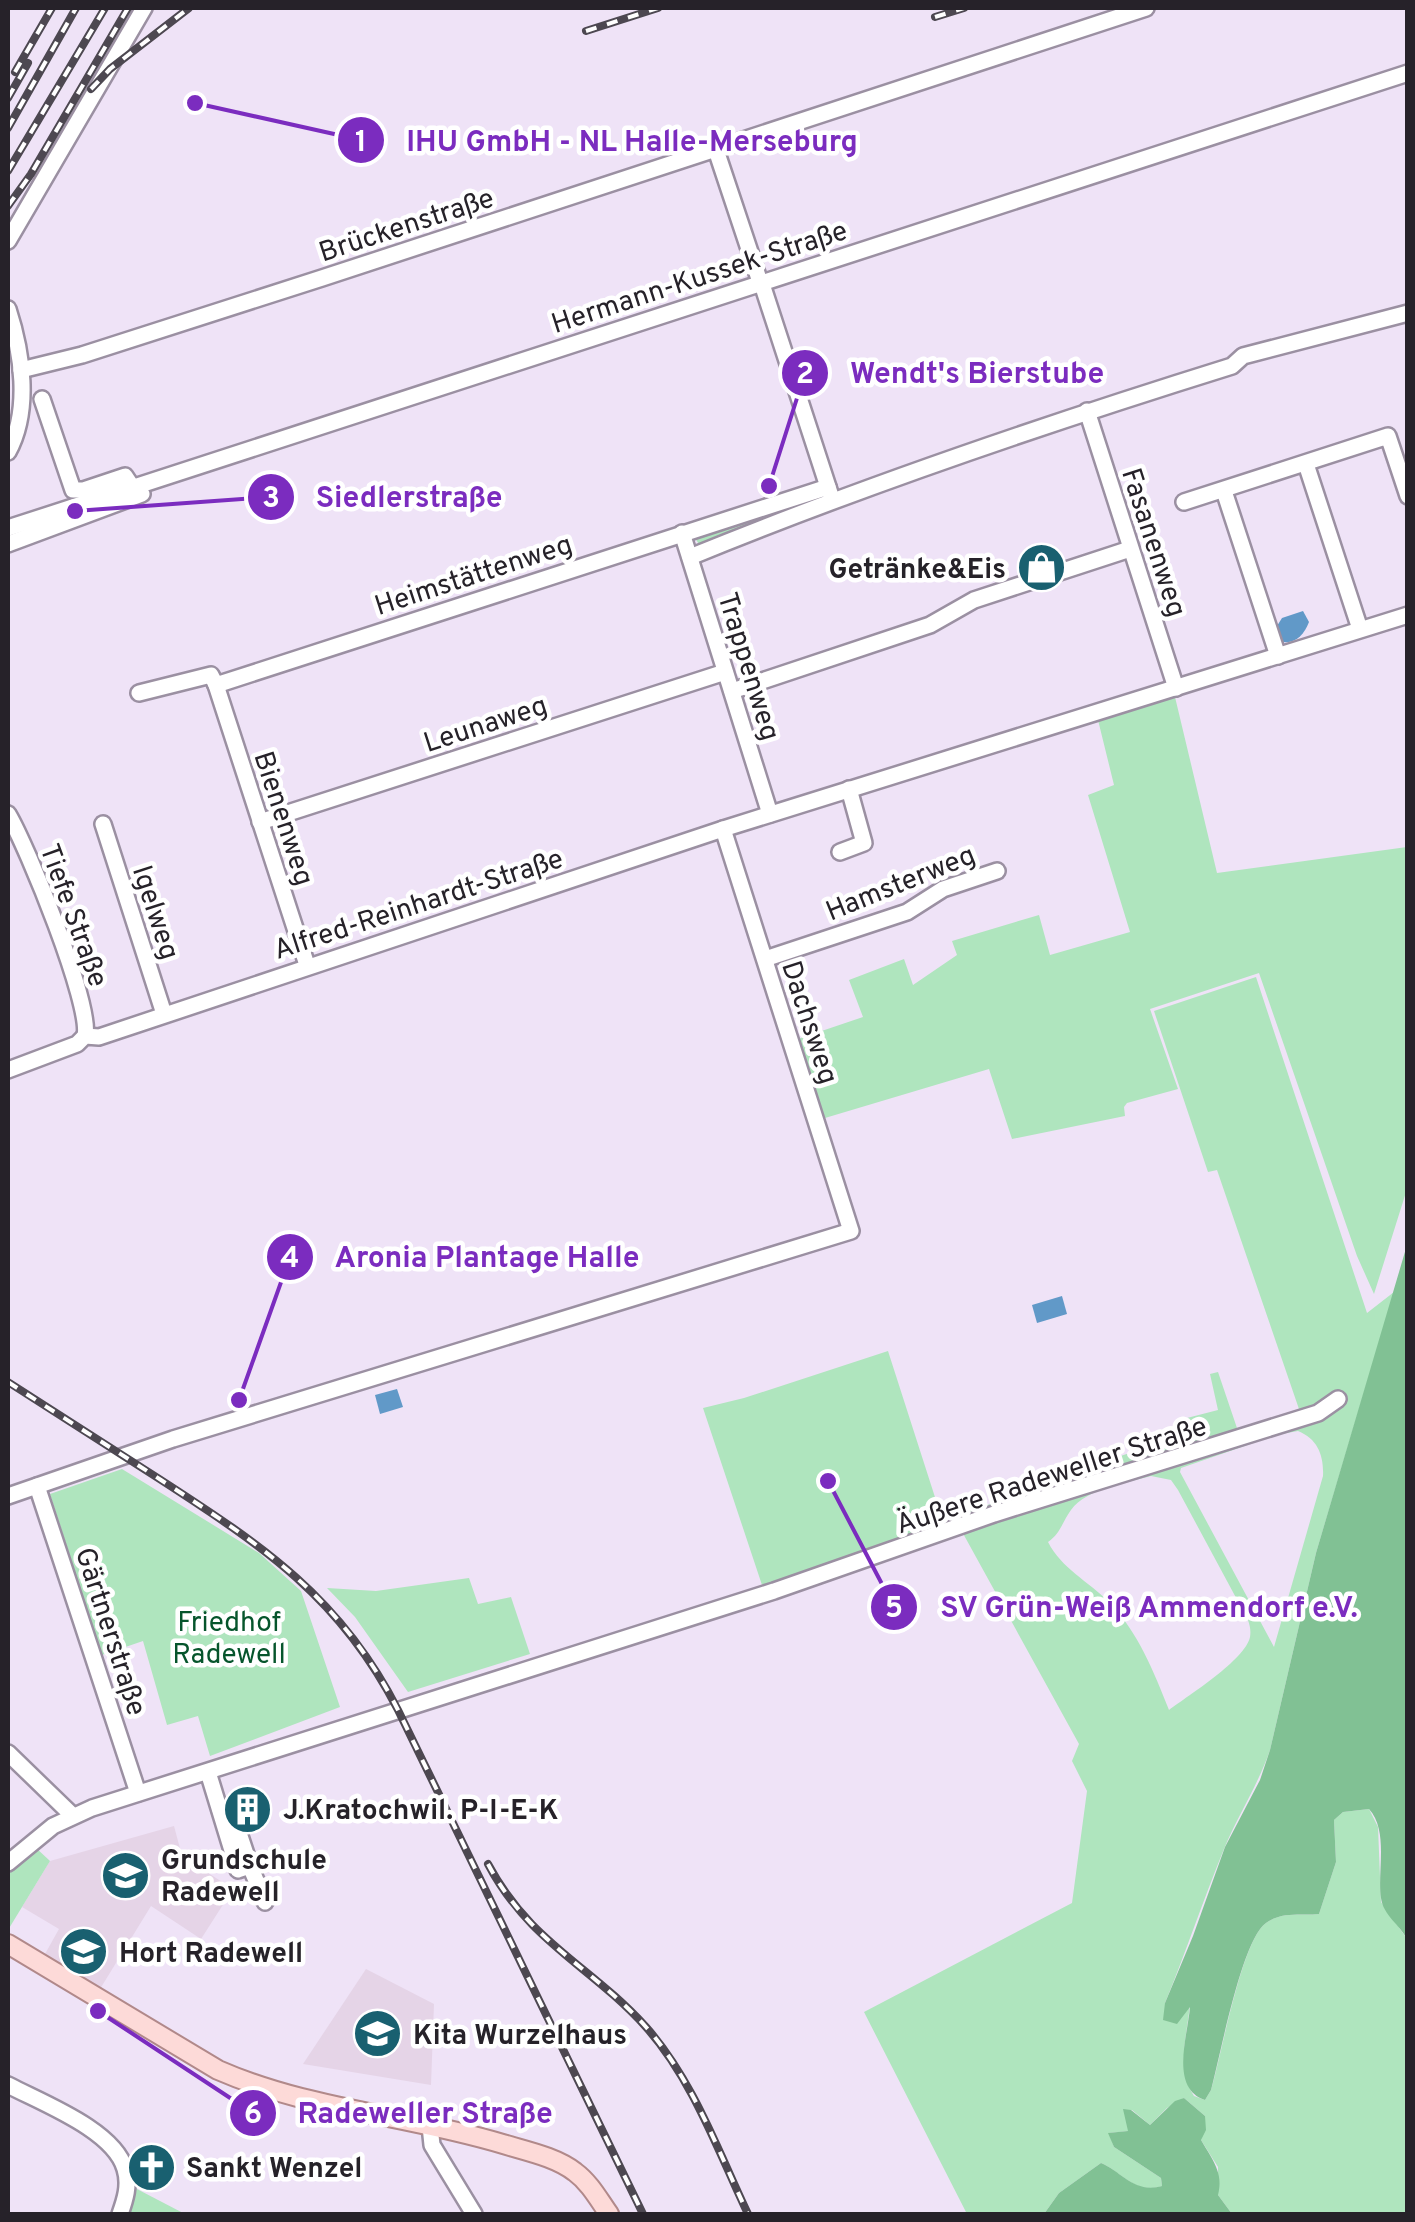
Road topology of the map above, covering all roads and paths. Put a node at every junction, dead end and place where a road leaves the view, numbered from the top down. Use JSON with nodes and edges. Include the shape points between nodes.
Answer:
{"nodes":[{"id":1,"x":144,"y":8,"type":"edge"},
{"id":2,"x":1146,"y":8,"type":"edge"},
{"id":3,"x":1408,"y":73,"type":"edge"},
{"id":4,"x":716,"y":150,"type":"junction"},
{"id":5,"x":8,"y":240,"type":"edge"},
{"id":6,"x":760,"y":282,"type":"junction"},
{"id":7,"x":8,"y":308,"type":"edge"},
{"id":8,"x":1408,"y":313,"type":"edge"},
{"id":9,"x":22,"y":370,"type":"junction"},
{"id":10,"x":42,"y":398,"type":"dead end"},
{"id":11,"x":1087,"y":412,"type":"junction"},
{"id":12,"x":8,"y":452,"type":"edge"},
{"id":13,"x":1306,"y":464,"type":"junction"},
{"id":14,"x":150,"y":482,"type":"junction"},
{"id":15,"x":133,"y":488,"type":"junction"},
{"id":16,"x":1224,"y":491,"type":"junction"},
{"id":17,"x":830,"y":493,"type":"junction"},
{"id":18,"x":1408,"y":496,"type":"edge"},
{"id":19,"x":1184,"y":502,"type":"dead end"},
{"id":20,"x":8,"y":528,"type":"edge"},
{"id":21,"x":682,"y":533,"type":"junction"},
{"id":22,"x":8,"y":544,"type":"edge"},
{"id":23,"x":1130,"y":549,"type":"junction"},
{"id":24,"x":690,"y":556,"type":"junction"},
{"id":25,"x":1408,"y":615,"type":"edge"},
{"id":26,"x":1360,"y":630,"type":"junction"},
{"id":27,"x":1278,"y":656,"type":"junction"},
{"id":28,"x":725,"y":672,"type":"junction"},
{"id":29,"x":216,"y":686,"type":"junction"},
{"id":30,"x":1176,"y":688,"type":"junction"},
{"id":31,"x":732,"y":690,"type":"junction"},
{"id":32,"x":139,"y":693,"type":"dead end"},
{"id":33,"x":848,"y":790,"type":"junction"},
{"id":34,"x":8,"y":814,"type":"edge"},
{"id":35,"x":770,"y":814,"type":"junction"},
{"id":36,"x":260,"y":822,"type":"junction"},
{"id":37,"x":102,"y":824,"type":"dead end"},
{"id":38,"x":723,"y":828,"type":"junction"},
{"id":39,"x":840,"y":852,"type":"dead end"},
{"id":40,"x":997,"y":871,"type":"dead end"},
{"id":41,"x":765,"y":959,"type":"junction"},
{"id":42,"x":307,"y":966,"type":"junction"},
{"id":43,"x":164,"y":1014,"type":"junction"},
{"id":44,"x":85,"y":1036,"type":"junction"},
{"id":45,"x":8,"y":1070,"type":"edge"},
{"id":46,"x":1338,"y":1399,"type":"dead end"},
{"id":47,"x":37,"y":1486,"type":"junction"},
{"id":48,"x":8,"y":1496,"type":"edge"},
{"id":49,"x":8,"y":1753,"type":"edge"},
{"id":50,"x":208,"y":1772,"type":"junction"},
{"id":51,"x":138,"y":1792,"type":"junction"},
{"id":52,"x":72,"y":1815,"type":"junction"},
{"id":53,"x":8,"y":1863,"type":"edge"},
{"id":54,"x":265,"y":1902,"type":"dead end"},
{"id":55,"x":8,"y":1944,"type":"edge"},
{"id":56,"x":8,"y":2085,"type":"edge"},
{"id":57,"x":430,"y":2126,"type":"junction"},
{"id":58,"x":120,"y":2214,"type":"edge"},
{"id":59,"x":474,"y":2214,"type":"edge"},
{"id":60,"x":608,"y":2214,"type":"edge"}],
"edges":[{"from":1,"to":5,"type":"street"},
{"from":2,"to":4,"type":"street","name":"Brückenstraße"},
{"from":3,"to":6,"type":"street","name":"Hermann-Kussek-Straße"},
{"from":4,"to":6,"type":"street"},
{"from":4,"to":9,"type":"street","name":"Brückenstraße"},
{"from":6,"to":14,"type":"street","name":"Hermann-Kussek-Straße"},
{"from":6,"to":17,"type":"street"},
{"from":7,"to":9,"type":"street"},
{"from":8,"to":11,"type":"street","name":"Heimstättenweg","via":[[1244,356],[1232,366]]},
{"from":9,"to":12,"type":"street","via":[[17,432]]},
{"from":10,"to":15,"type":"street","via":[[73,490],[125,476]]},
{"from":11,"to":17,"type":"street","name":"Heimstättenweg"},
{"from":11,"to":23,"type":"street","name":"Fasanenweg"},
{"from":13,"to":16,"type":"street"},
{"from":13,"to":18,"type":"street","via":[[1388,436]]},
{"from":13,"to":26,"type":"street"},
{"from":14,"to":15,"type":"street","name":"Hermann-Kussek-Straße"},
{"from":14,"to":22,"type":"street","via":[[152,490]]},
{"from":15,"to":20,"type":"street","name":"Hermann-Kussek-Straße"},
{"from":16,"to":19,"type":"street"},
{"from":16,"to":27,"type":"street"},
{"from":17,"to":21,"type":"street","name":"Heimstättenweg"},
{"from":17,"to":24,"type":"street","name":"Heimstättenweg"},
{"from":21,"to":24,"type":"street","name":"Trappenweg"},
{"from":21,"to":29,"type":"street","name":"Heimstättenweg"},
{"from":23,"to":30,"type":"street","name":"Fasanenweg"},
{"from":23,"to":31,"type":"street"},
{"from":24,"to":28,"type":"street","name":"Trappenweg"},
{"from":25,"to":26,"type":"street","name":"Alfred-Reinhardt-Straße"},
{"from":26,"to":27,"type":"street","name":"Alfred-Reinhardt-Straße"},
{"from":27,"to":30,"type":"street","name":"Alfred-Reinhardt-Straße"},
{"from":28,"to":31,"type":"street","name":"Trappenweg"},
{"from":28,"to":36,"type":"street","name":"Leunaweg"},
{"from":29,"to":32,"type":"street","name":"Heimstättenweg","via":[[211,675]]},
{"from":29,"to":36,"type":"street","name":"Bienenweg"},
{"from":30,"to":33,"type":"street","name":"Alfred-Reinhardt-Straße"},
{"from":31,"to":35,"type":"street","name":"Trappenweg"},
{"from":33,"to":35,"type":"street","name":"Alfred-Reinhardt-Straße"},
{"from":33,"to":39,"type":"street","via":[[864,843]]},
{"from":34,"to":44,"type":"street","name":"Tiefe Straße","via":[[44,890],[84,1010]]},
{"from":35,"to":38,"type":"street","name":"Alfred-Reinhardt-Straße"},
{"from":36,"to":42,"type":"street","name":"Bienenweg"},
{"from":37,"to":43,"type":"street","name":"Igelweg"},
{"from":38,"to":41,"type":"street","name":"Dachsweg"},
{"from":38,"to":42,"type":"street","name":"Alfred-Reinhardt-Straße"},
{"from":40,"to":41,"type":"street","name":"Hamsterweg","via":[[943,889],[907,912]]},
{"from":41,"to":47,"type":"street","name":"Dachsweg","via":[[851,1230]]},
{"from":42,"to":43,"type":"street","name":"Alfred-Reinhardt-Straße"},
{"from":43,"to":44,"type":"street","name":"Alfred-Reinhardt-Straße"},
{"from":44,"to":45,"type":"street","name":"Alfred-Reinhardt-Straße"},
{"from":46,"to":50,"type":"street","name":"Äußere Radeweller Straße","via":[[1318,1413]]},
{"from":47,"to":48,"type":"street"},
{"from":47,"to":51,"type":"street","name":"Gärtnerstraße"},
{"from":49,"to":52,"type":"street"},
{"from":50,"to":51,"type":"street","name":"Äußere Radeweller Straße"},
{"from":50,"to":54,"type":"street","via":[[238,1870],[250,1866]]},
{"from":51,"to":52,"type":"street","name":"Äußere Radeweller Straße"},
{"from":52,"to":53,"type":"street","name":"Äußere Radeweller Straße"},
{"from":55,"to":57,"type":"main road","via":[[244,2082]]},
{"from":56,"to":58,"type":"street","via":[[89,2128],[117,2152],[126,2170]]},
{"from":57,"to":59,"type":"street","via":[[432,2145]]},
{"from":57,"to":60,"type":"main road","via":[[565,2166]]}]}
